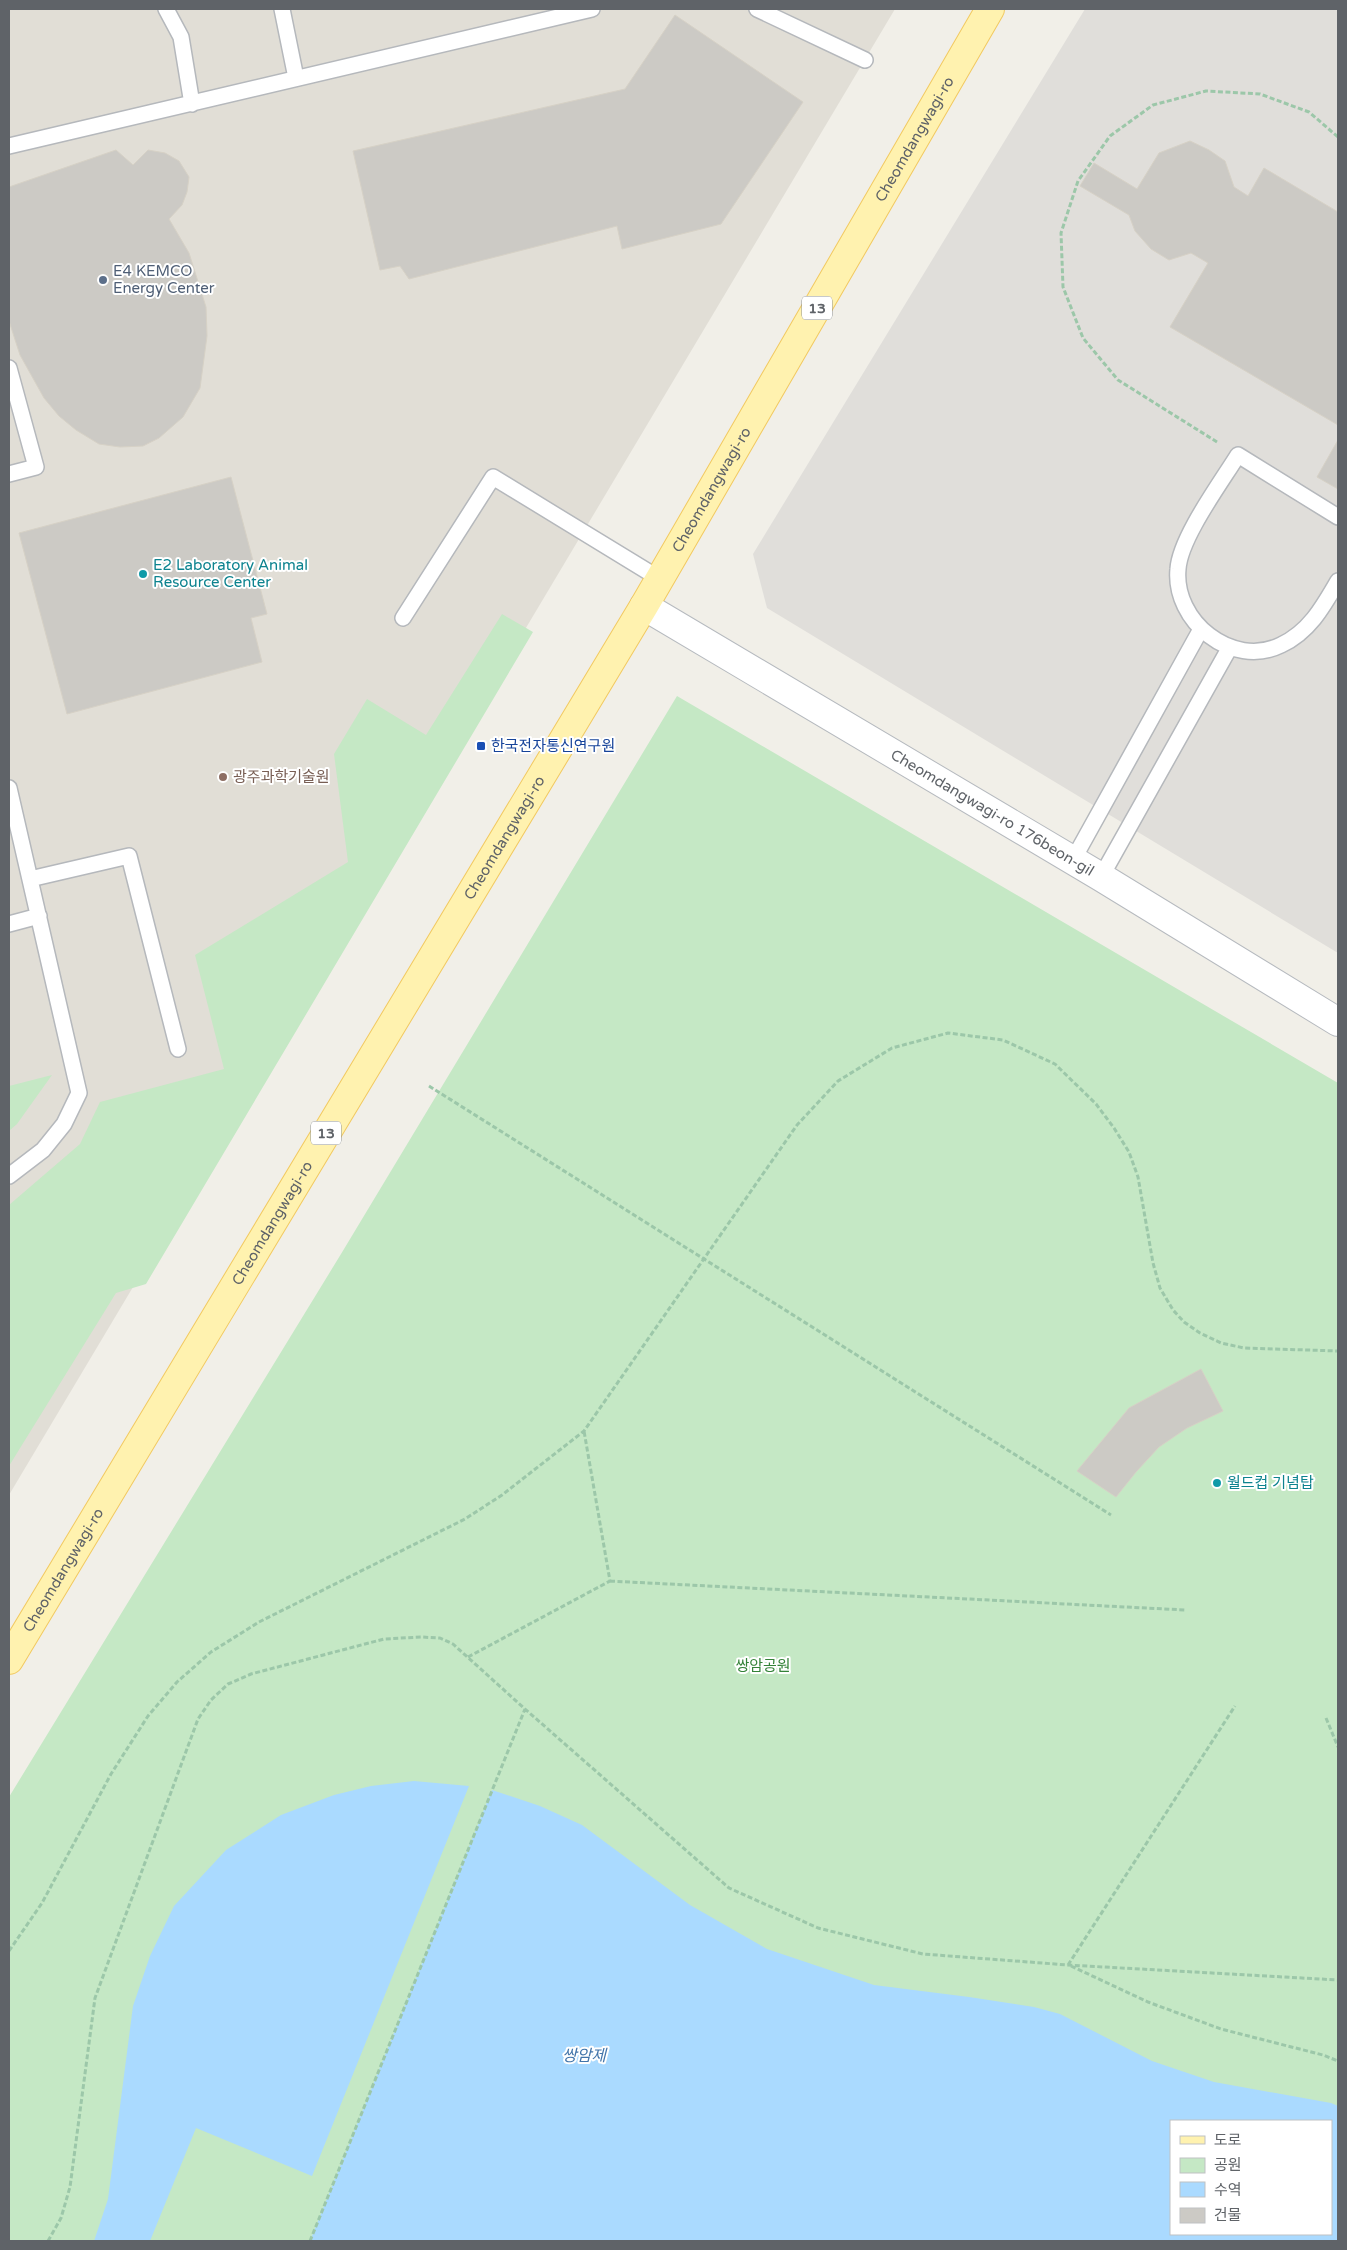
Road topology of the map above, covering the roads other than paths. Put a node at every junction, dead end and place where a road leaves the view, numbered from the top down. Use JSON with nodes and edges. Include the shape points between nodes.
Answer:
{"nodes":[{"id":1,"x":166,"y":9,"type":"edge"},
{"id":2,"x":282,"y":9,"type":"edge"},
{"id":3,"x":592,"y":9,"type":"edge"},
{"id":4,"x":757,"y":9,"type":"edge"},
{"id":5,"x":990,"y":9,"type":"edge"},
{"id":6,"x":865,"y":60,"type":"dead end"},
{"id":7,"x":296,"y":78,"type":"junction"},
{"id":8,"x":192,"y":104,"type":"junction"},
{"id":9,"x":9,"y":146,"type":"edge"},
{"id":10,"x":9,"y":368,"type":"edge"},
{"id":11,"x":9,"y":474,"type":"edge"},
{"id":12,"x":1338,"y":517,"type":"edge"},
{"id":13,"x":660,"y":579,"type":"junction"},
{"id":14,"x":1338,"y":581,"type":"edge"},
{"id":15,"x":644,"y":606,"type":"junction"},
{"id":16,"x":404,"y":618,"type":"dead end"},
{"id":17,"x":1202,"y":629,"type":"junction"},
{"id":18,"x":1230,"y":647,"type":"junction"},
{"id":19,"x":9,"y":788,"type":"edge"},
{"id":20,"x":1073,"y":860,"type":"junction"},
{"id":21,"x":1102,"y":877,"type":"junction"},
{"id":22,"x":30,"y":879,"type":"junction"},
{"id":23,"x":39,"y":916,"type":"junction"},
{"id":24,"x":9,"y":924,"type":"edge"},
{"id":25,"x":1338,"y":1022,"type":"edge"},
{"id":26,"x":178,"y":1049,"type":"dead end"},
{"id":27,"x":9,"y":1176,"type":"edge"},
{"id":28,"x":9,"y":1660,"type":"edge"}],
"edges":[{"from":1,"to":8,"type":"lane","via":[[181,37]]},
{"from":2,"to":7,"type":"lane"},
{"from":3,"to":7,"type":"lane"},
{"from":4,"to":6,"type":"lane"},
{"from":5,"to":13,"type":"main road","name":"Cheomdangwagi-ro","number":"13"},
{"from":7,"to":8,"type":"lane"},
{"from":8,"to":9,"type":"lane"},
{"from":10,"to":11,"type":"lane","via":[[36,467]]},
{"from":12,"to":17,"type":"lane","via":[[1238,455],[1183,546],[1178,570],[1180,595],[1190,617]]},
{"from":13,"to":15,"type":"main road","name":"Cheomdangwagi-ro","number":"13"},
{"from":13,"to":16,"type":"lane","via":[[493,477]]},
{"from":14,"to":18,"type":"lane","via":[[1318,615],[1301,633],[1279,646],[1254,651]]},
{"from":15,"to":20,"type":"street","name":"Cheomdangwagi-ro 176beon-gil"},
{"from":15,"to":28,"type":"main road","name":"Cheomdangwagi-ro","number":"13"},
{"from":17,"to":18,"type":"lane","via":[[1208,636]]},
{"from":17,"to":20,"type":"lane"},
{"from":18,"to":21,"type":"lane"},
{"from":19,"to":22,"type":"lane"},
{"from":20,"to":21,"type":"street","name":"Cheomdangwagi-ro 176beon-gil"},
{"from":21,"to":25,"type":"street","name":"Cheomdangwagi-ro 176beon-gil"},
{"from":22,"to":23,"type":"lane"},
{"from":22,"to":26,"type":"lane","via":[[129,856]]},
{"from":23,"to":24,"type":"lane"},
{"from":23,"to":27,"type":"lane","via":[[79,1093],[64,1124],[43,1150]]}]}
